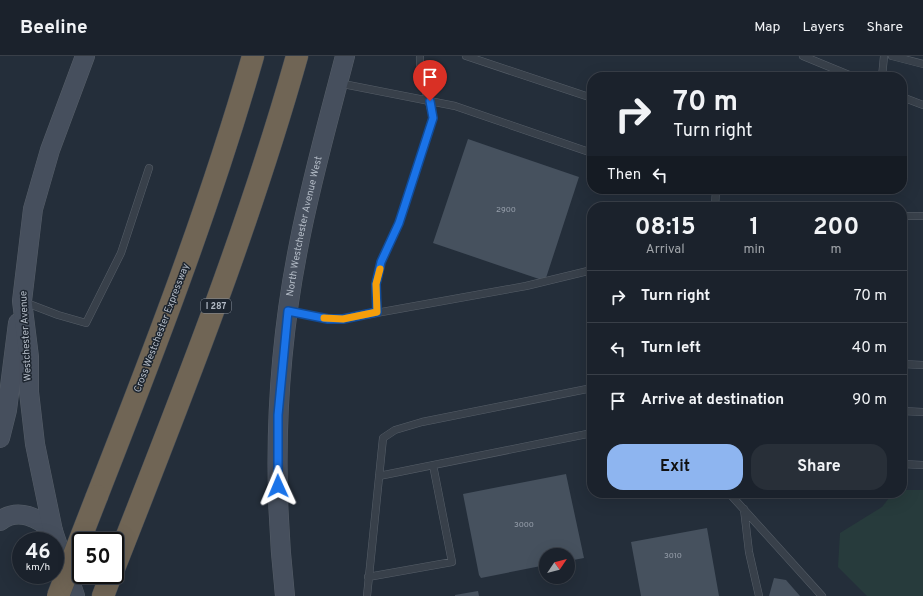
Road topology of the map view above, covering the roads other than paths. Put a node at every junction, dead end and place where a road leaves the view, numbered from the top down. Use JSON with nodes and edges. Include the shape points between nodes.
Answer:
{"nodes":[{"id":1,"x":85,"y":56,"type":"edge"},
{"id":2,"x":253,"y":56,"type":"edge"},
{"id":3,"x":297,"y":56,"type":"edge"},
{"id":4,"x":345,"y":56,"type":"edge"},
{"id":5,"x":420,"y":56,"type":"edge"},
{"id":6,"x":466,"y":56,"type":"edge"},
{"id":7,"x":804,"y":56,"type":"edge"},
{"id":8,"x":884,"y":56,"type":"edge"},
{"id":9,"x":892,"y":56,"type":"edge"},
{"id":10,"x":923,"y":64,"type":"edge"},
{"id":11,"x":842,"y":72,"type":"edge"},
{"id":12,"x":882,"y":72,"type":"edge"},
{"id":13,"x":338,"y":83,"type":"junction"},
{"id":14,"x":587,"y":96,"type":"edge"},
{"id":15,"x":907,"y":99,"type":"edge"},
{"id":16,"x":430,"y":101,"type":"junction"},
{"id":17,"x":923,"y":105,"type":"edge"},
{"id":18,"x":587,"y":151,"type":"edge"},
{"id":19,"x":149,"y":168,"type":"dead end"},
{"id":20,"x":907,"y":216,"type":"edge"},
{"id":21,"x":923,"y":216,"type":"edge"},
{"id":22,"x":587,"y":271,"type":"edge"},
{"id":23,"x":22,"y":302,"type":"junction"},
{"id":24,"x":288,"y":311,"type":"junction"},
{"id":25,"x":377,"y":312,"type":"junction"},
{"id":26,"x":907,"y":364,"type":"edge"},
{"id":27,"x":923,"y":365,"type":"edge"},
{"id":28,"x":587,"y":389,"type":"edge"},
{"id":29,"x":907,"y":411,"type":"edge"},
{"id":30,"x":923,"y":412,"type":"edge"},
{"id":31,"x":587,"y":434,"type":"edge"},
{"id":32,"x":0,"y":438,"type":"edge"},
{"id":33,"x":907,"y":464,"type":"edge"},
{"id":34,"x":433,"y":465,"type":"junction"},
{"id":35,"x":923,"y":465,"type":"edge"},
{"id":36,"x":379,"y":476,"type":"junction"},
{"id":37,"x":734,"y":498,"type":"edge"},
{"id":38,"x":744,"y":509,"type":"junction"},
{"id":39,"x":0,"y":521,"type":"edge"},
{"id":40,"x":53,"y":531,"type":"junction"},
{"id":41,"x":124,"y":542,"type":"edge"},
{"id":42,"x":281,"y":542,"type":"junction"},
{"id":43,"x":368,"y":577,"type":"junction"},
{"id":44,"x":108,"y":584,"type":"edge"},
{"id":45,"x":58,"y":596,"type":"edge"},
{"id":46,"x":76,"y":596,"type":"edge"},
{"id":47,"x":103,"y":596,"type":"edge"},
{"id":48,"x":278,"y":596,"type":"edge"},
{"id":49,"x":285,"y":596,"type":"edge"},
{"id":50,"x":367,"y":596,"type":"edge"},
{"id":51,"x":759,"y":596,"type":"edge"},
{"id":52,"x":822,"y":596,"type":"edge"}],
"edges":[{"from":1,"to":23,"type":"main road","name":"Westchester Avenue","via":[[50,150],[35,202]]},
{"from":2,"to":45,"type":"highway","name":"Cross Westchester Expressway","bridge":true,"via":[[187,263]]},
{"from":3,"to":41,"type":"highway","number":"I 287","via":[[236,251]]},
{"from":4,"to":13,"type":"main road","name":"North Westchester Avenue West"},
{"from":5,"to":16,"type":"lane","via":[[419,67]]},
{"from":6,"to":14,"type":"lane"},
{"from":7,"to":11,"type":"lane"},
{"from":8,"to":12,"type":"lane"},
{"from":9,"to":10,"type":"lane"},
{"from":13,"to":16,"type":"lane"},
{"from":13,"to":24,"type":"main road","name":"North Westchester Avenue West","via":[[299,244]]},
{"from":15,"to":17,"type":"lane"},
{"from":16,"to":18,"type":"lane","via":[[455,106]]},
{"from":16,"to":25,"type":"lane","via":[[433,118],[399,223],[381,262],[376,284]]},
{"from":19,"to":23,"type":"lane","via":[[121,253],[86,324]]},
{"from":20,"to":21,"type":"lane"},
{"from":22,"to":25,"type":"lane","via":[[518,287]]},
{"from":23,"to":32,"type":"main road","via":[[7,410]]},
{"from":23,"to":40,"type":"main road","name":"Westchester Avenue","via":[[35,444]]},
{"from":24,"to":25,"type":"lane","via":[[328,319],[343,319]]},
{"from":24,"to":42,"type":"main road","name":"North Westchester Avenue West","via":[[278,415]]},
{"from":26,"to":27,"type":"lane"},
{"from":28,"to":36,"type":"lane","via":[[422,422],[395,430],[383,438]]},
{"from":29,"to":30,"type":"lane"},
{"from":31,"to":34,"type":"lane"},
{"from":33,"to":35,"type":"lane"},
{"from":34,"to":36,"type":"lane"},
{"from":34,"to":43,"type":"lane","via":[[452,562]]},
{"from":36,"to":43,"type":"lane"},
{"from":37,"to":38,"type":"lane"},
{"from":38,"to":51,"type":"lane","via":[[749,552]]},
{"from":38,"to":52,"type":"lane"},
{"from":39,"to":40,"type":"main road","via":[[25,514],[43,522]]},
{"from":40,"to":46,"type":"main road","name":"Westchester Avenue"},
{"from":42,"to":48,"type":"main road"},
{"from":42,"to":49,"type":"main road"},
{"from":43,"to":50,"type":"lane"},
{"from":44,"to":47,"type":"highway"}]}
